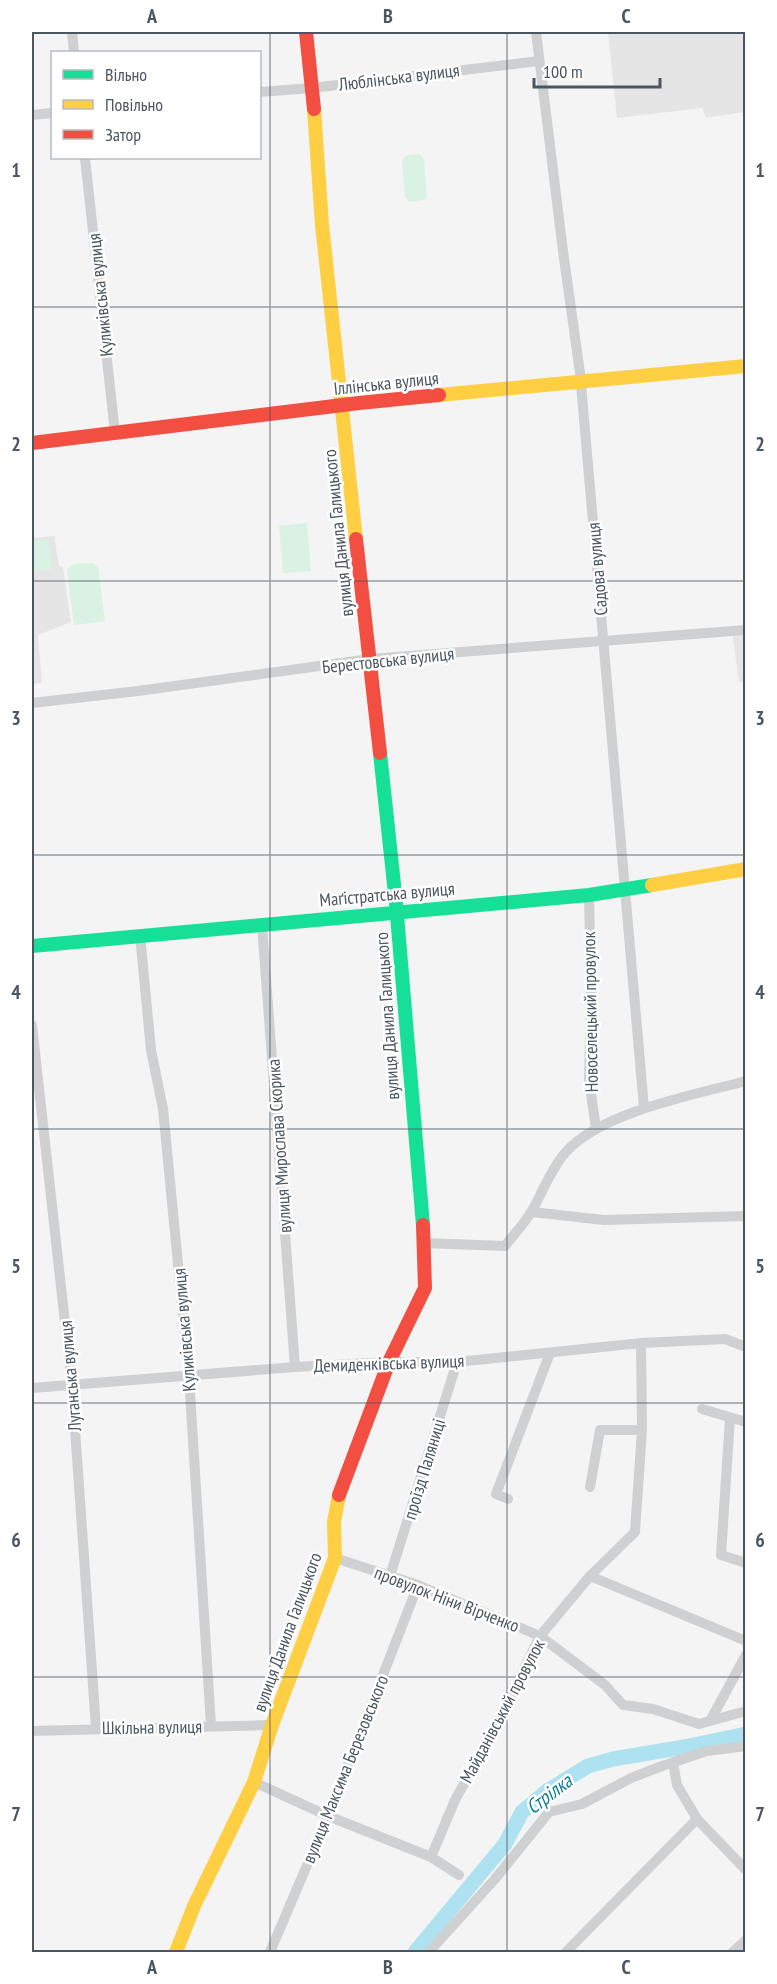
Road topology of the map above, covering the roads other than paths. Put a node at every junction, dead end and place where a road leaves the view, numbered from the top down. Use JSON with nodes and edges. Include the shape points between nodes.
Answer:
{"nodes":[{"id":1,"x":72,"y":32,"type":"edge"},
{"id":2,"x":306,"y":32,"type":"edge"},
{"id":3,"x":536,"y":32,"type":"edge"},
{"id":4,"x":74,"y":51,"type":"edge"},
{"id":5,"x":539,"y":61,"type":"junction"},
{"id":6,"x":312,"y":88,"type":"junction"},
{"id":7,"x":261,"y":92,"type":"edge"},
{"id":8,"x":51,"y":113,"type":"edge"},
{"id":9,"x":32,"y":115,"type":"edge"},
{"id":10,"x":85,"y":159,"type":"edge"},
{"id":11,"x":746,"y":366,"type":"edge"},
{"id":12,"x":581,"y":382,"type":"junction"},
{"id":13,"x":342,"y":405,"type":"junction"},
{"id":14,"x":115,"y":433,"type":"junction"},
{"id":15,"x":32,"y":443,"type":"edge"},
{"id":16,"x":746,"y":630,"type":"edge"},
{"id":17,"x":603,"y":642,"type":"junction"},
{"id":18,"x":370,"y":659,"type":"junction"},
{"id":19,"x":32,"y":703,"type":"edge"},
{"id":20,"x":746,"y":869,"type":"edge"},
{"id":21,"x":625,"y":889,"type":"junction"},
{"id":22,"x":589,"y":895,"type":"junction"},
{"id":23,"x":397,"y":911,"type":"junction"},
{"id":24,"x":262,"y":925,"type":"junction"},
{"id":25,"x":140,"y":935,"type":"junction"},
{"id":26,"x":32,"y":946,"type":"edge"},
{"id":27,"x":32,"y":1025,"type":"edge"},
{"id":28,"x":746,"y":1081,"type":"edge"},
{"id":29,"x":644,"y":1108,"type":"junction"},
{"id":30,"x":596,"y":1128,"type":"junction"},
{"id":31,"x":532,"y":1212,"type":"junction"},
{"id":32,"x":746,"y":1216,"type":"edge"},
{"id":33,"x":424,"y":1243,"type":"junction"},
{"id":34,"x":641,"y":1342,"type":"junction"},
{"id":35,"x":746,"y":1347,"type":"edge"},
{"id":36,"x":550,"y":1353,"type":"junction"},
{"id":37,"x":389,"y":1362,"type":"junction"},
{"id":38,"x":457,"y":1362,"type":"junction"},
{"id":39,"x":295,"y":1367,"type":"junction"},
{"id":40,"x":189,"y":1377,"type":"junction"},
{"id":41,"x":72,"y":1386,"type":"junction"},
{"id":42,"x":32,"y":1388,"type":"edge"},
{"id":43,"x":702,"y":1409,"type":"dead end"},
{"id":44,"x":730,"y":1418,"type":"junction"},
{"id":45,"x":746,"y":1422,"type":"edge"},
{"id":46,"x":642,"y":1430,"type":"junction"},
{"id":47,"x":590,"y":1486,"type":"dead end"},
{"id":48,"x":508,"y":1499,"type":"dead end"},
{"id":49,"x":335,"y":1558,"type":"junction"},
{"id":50,"x":746,"y":1563,"type":"edge"},
{"id":51,"x":390,"y":1575,"type":"junction"},
{"id":52,"x":590,"y":1576,"type":"junction"},
{"id":53,"x":418,"y":1586,"type":"junction"},
{"id":54,"x":540,"y":1636,"type":"junction"},
{"id":55,"x":746,"y":1641,"type":"edge"},
{"id":56,"x":746,"y":1656,"type":"edge"},
{"id":57,"x":746,"y":1712,"type":"edge"},
{"id":58,"x":710,"y":1721,"type":"junction"},
{"id":59,"x":272,"y":1725,"type":"junction"},
{"id":60,"x":212,"y":1726,"type":"junction"},
{"id":61,"x":96,"y":1728,"type":"junction"},
{"id":62,"x":32,"y":1731,"type":"edge"},
{"id":63,"x":746,"y":1746,"type":"edge"},
{"id":64,"x":673,"y":1763,"type":"junction"},
{"id":65,"x":254,"y":1782,"type":"junction"},
{"id":66,"x":328,"y":1816,"type":"junction"},
{"id":67,"x":698,"y":1819,"type":"junction"},
{"id":68,"x":431,"y":1857,"type":"junction"},
{"id":69,"x":746,"y":1870,"type":"edge"},
{"id":70,"x":459,"y":1875,"type":"dead end"},
{"id":71,"x":746,"y":1940,"type":"edge"},
{"id":72,"x":176,"y":1953,"type":"edge"},
{"id":73,"x":270,"y":1953,"type":"edge"},
{"id":74,"x":429,"y":1953,"type":"edge"},
{"id":75,"x":566,"y":1953,"type":"edge"},
{"id":76,"x":733,"y":1953,"type":"edge"}],
"edges":[{"from":1,"to":4,"type":"street"},
{"from":2,"to":6,"type":"street","name":"вулиця Данила Галицького"},
{"from":3,"to":5,"type":"street","name":"Садова вулиця"},
{"from":5,"to":6,"type":"street","name":"Люблінська вулиця"},
{"from":5,"to":12,"type":"street","name":"Садова вулиця"},
{"from":6,"to":7,"type":"street","name":"Люблінська вулиця"},
{"from":6,"to":13,"type":"street","name":"вулиця Данила Галицького"},
{"from":8,"to":9,"type":"street"},
{"from":10,"to":14,"type":"street","name":"Куликівська вулиця"},
{"from":11,"to":12,"type":"street","name":"Іллінська вулиця"},
{"from":12,"to":13,"type":"street","name":"Іллінська вулиця"},
{"from":12,"to":17,"type":"street","name":"Садова вулиця"},
{"from":13,"to":14,"type":"street","name":"Іллінська вулиця"},
{"from":13,"to":18,"type":"street","name":"вулиця Данила Галицького"},
{"from":14,"to":15,"type":"street","name":"Іллінська вулиця"},
{"from":16,"to":17,"type":"street","name":"Берестовська вулиця"},
{"from":17,"to":18,"type":"street","name":"Берестовська вулиця"},
{"from":17,"to":21,"type":"street","name":"Садова вулиця"},
{"from":18,"to":19,"type":"street","name":"Берестовська вулиця"},
{"from":18,"to":23,"type":"street","name":"вулиця Данила Галицького"},
{"from":20,"to":21,"type":"street","name":"Маґістратська вулиця"},
{"from":21,"to":22,"type":"street","name":"Маґістратська вулиця"},
{"from":21,"to":29,"type":"street","name":"Садова вулиця"},
{"from":22,"to":23,"type":"street","name":"Маґістратська вулиця"},
{"from":22,"to":30,"type":"street","name":"Новоселецький провулок","via":[[589,1082]]},
{"from":23,"to":24,"type":"street","name":"Маґістратська вулиця"},
{"from":23,"to":33,"type":"street","name":"вулиця Данила Галицького"},
{"from":24,"to":25,"type":"street","name":"Маґістратська вулиця"},
{"from":24,"to":39,"type":"street","name":"вулиця Мирослава Скорика"},
{"from":25,"to":26,"type":"street","name":"Маґістратська вулиця"},
{"from":25,"to":40,"type":"street","name":"Куликівська вулиця","via":[[151,1050],[163,1109]]},
{"from":27,"to":41,"type":"street","name":"Луганська вулиця"},
{"from":28,"to":29,"type":"street"},
{"from":29,"to":30,"type":"street"},
{"from":30,"to":31,"type":"street","via":[[565,1153]]},
{"from":31,"to":32,"type":"street","via":[[604,1220]]},
{"from":31,"to":33,"type":"street","via":[[505,1246]]},
{"from":33,"to":37,"type":"street","name":"вулиця Данила Галицького","via":[[425,1288]]},
{"from":34,"to":35,"type":"street","name":"Демиденківська вулиця","via":[[725,1339]]},
{"from":34,"to":36,"type":"street","name":"Демиденківська вулиця"},
{"from":34,"to":46,"type":"street","name":"Майданівський провулок"},
{"from":36,"to":38,"type":"street","name":"Демиденківська вулиця"},
{"from":36,"to":48,"type":"street","via":[[496,1494]]},
{"from":37,"to":38,"type":"street","name":"Демиденківська вулиця"},
{"from":37,"to":39,"type":"street","name":"Демиденківська вулиця"},
{"from":37,"to":49,"type":"street","name":"вулиця Данила Галицького","via":[[338,1498]]},
{"from":38,"to":51,"type":"street","name":"проїзд Паляниці"},
{"from":39,"to":40,"type":"street","name":"Демиденківська вулиця"},
{"from":40,"to":41,"type":"street","name":"Демиденківська вулиця"},
{"from":40,"to":60,"type":"street","name":"Куликівська вулиця"},
{"from":41,"to":42,"type":"street","name":"Демиденківська вулиця"},
{"from":41,"to":61,"type":"street","name":"Луганська вулиця"},
{"from":43,"to":44,"type":"street"},
{"from":44,"to":45,"type":"street"},
{"from":44,"to":50,"type":"street","via":[[721,1555]]},
{"from":46,"to":47,"type":"street","via":[[600,1430]]},
{"from":46,"to":52,"type":"street","name":"Майданівський провулок","via":[[635,1532]]},
{"from":49,"to":51,"type":"street","name":"провулок Ніни Вірченко"},
{"from":49,"to":59,"type":"street","name":"вулиця Данила Галицького"},
{"from":51,"to":53,"type":"street","name":"провулок Ніни Вірченко"},
{"from":52,"to":54,"type":"street","name":"Майданівський провулок"},
{"from":52,"to":55,"type":"street"},
{"from":53,"to":54,"type":"street","name":"провулок Ніни Вірченко"},
{"from":53,"to":66,"type":"street","name":"вулиця Максима Березовського"},
{"from":54,"to":58,"type":"street","name":"провулок Ніни Вірченко","via":[[605,1684],[623,1705],[654,1709],[699,1724]]},
{"from":54,"to":68,"type":"street","name":"Майданівський провулок","via":[[455,1800]]},
{"from":56,"to":58,"type":"street"},
{"from":57,"to":58,"type":"street","name":"провулок Ніни Вірченко"},
{"from":59,"to":60,"type":"street","name":"Шкільна вулиця"},
{"from":59,"to":65,"type":"street","name":"вулиця Данила Галицького"},
{"from":60,"to":61,"type":"street","name":"Шкільна вулиця"},
{"from":61,"to":62,"type":"street","name":"Шкільна вулиця"},
{"from":63,"to":64,"type":"street","via":[[707,1751]]},
{"from":64,"to":67,"type":"street","via":[[677,1785]]},
{"from":64,"to":74,"type":"street","via":[[631,1778],[582,1804],[549,1812]]},
{"from":65,"to":66,"type":"street"},
{"from":65,"to":72,"type":"street","name":"вулиця Данила Галицького","via":[[194,1906]]},
{"from":66,"to":68,"type":"street"},
{"from":66,"to":73,"type":"street","name":"вулиця Максима Березовського"},
{"from":67,"to":69,"type":"street"},
{"from":67,"to":75,"type":"street"},
{"from":68,"to":70,"type":"street"},
{"from":71,"to":76,"type":"street"}]}
